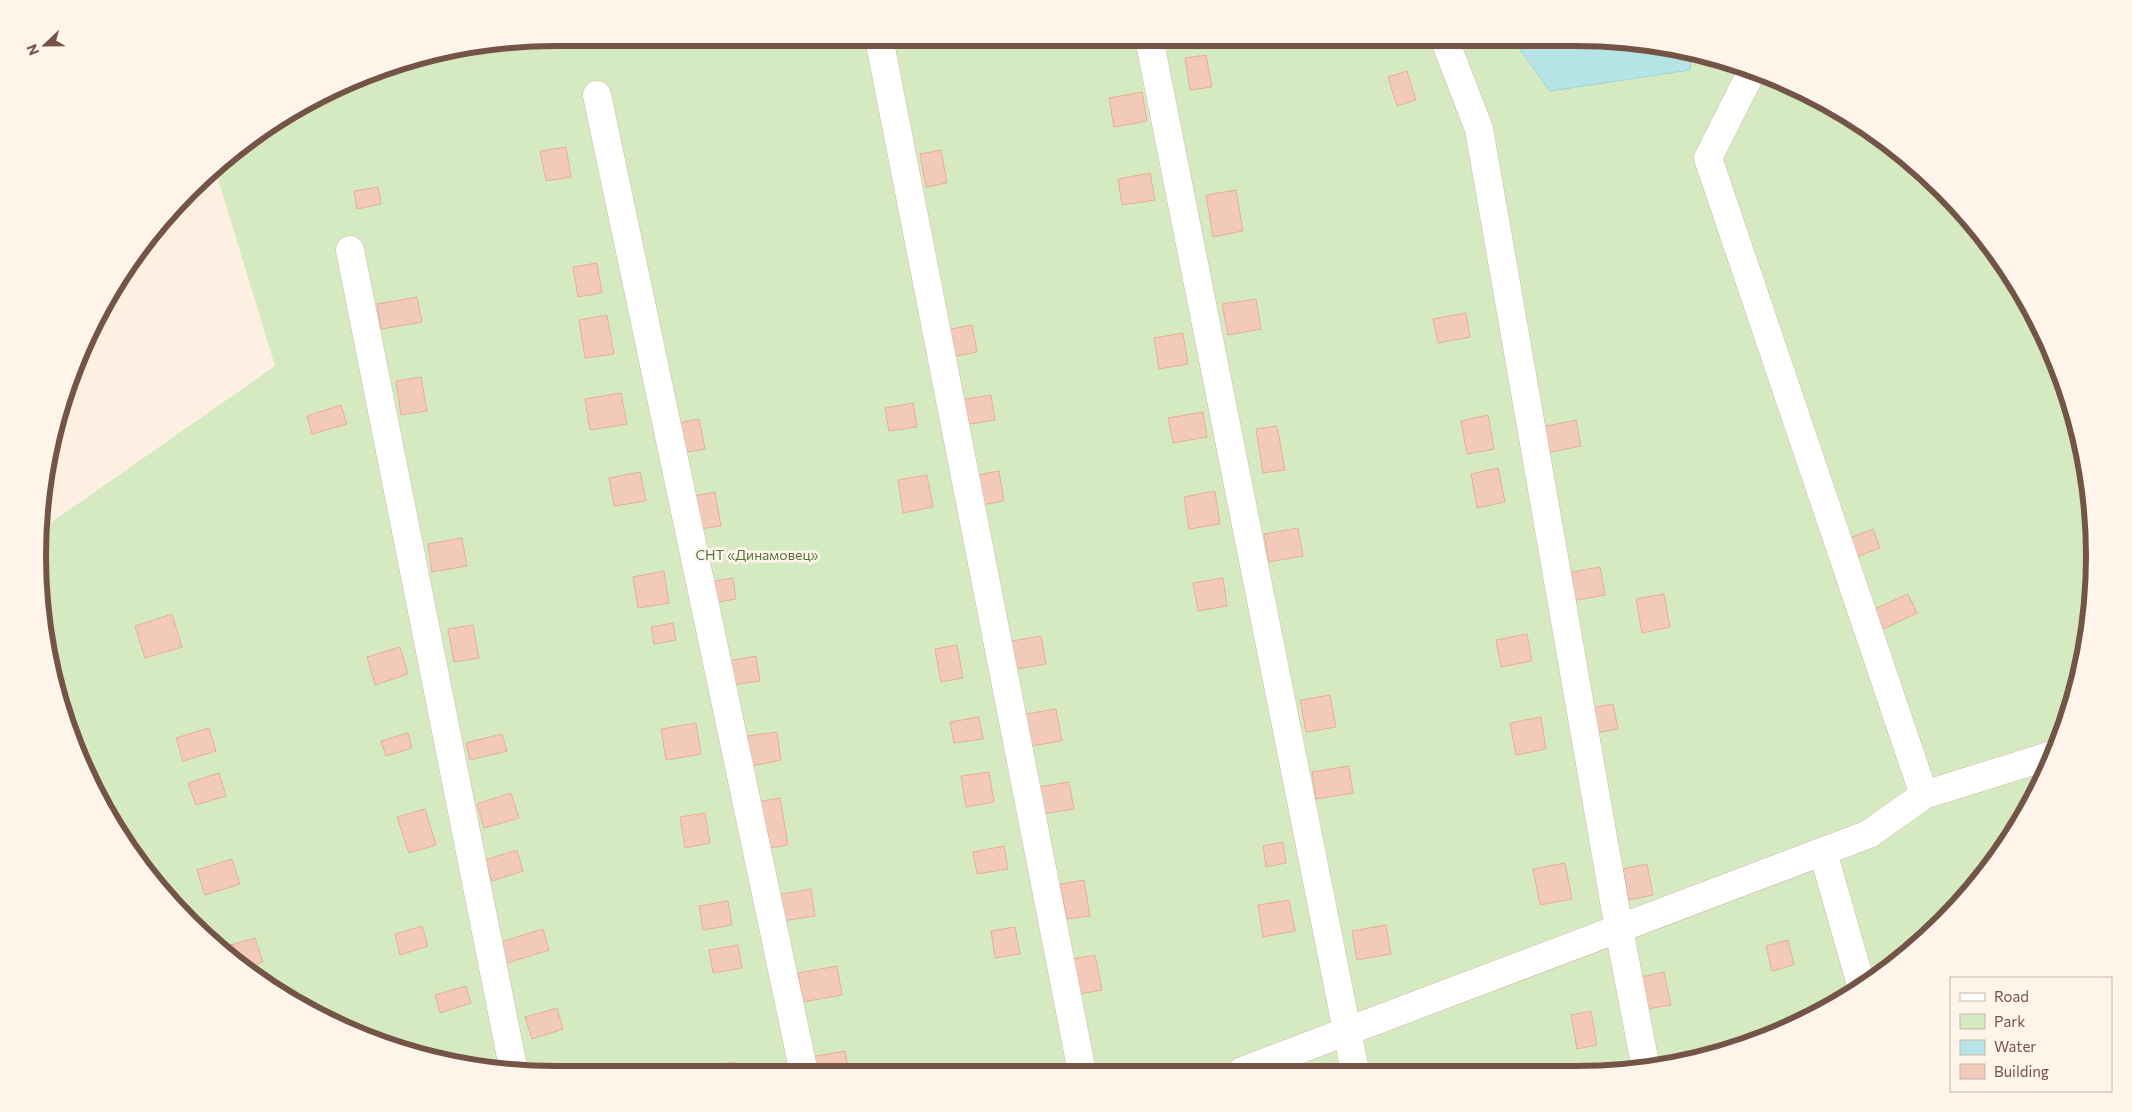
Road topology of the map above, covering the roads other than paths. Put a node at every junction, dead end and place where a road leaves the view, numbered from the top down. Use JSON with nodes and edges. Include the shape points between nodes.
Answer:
{"nodes":[{"id":1,"x":881,"y":46,"type":"edge"},
{"id":2,"x":1151,"y":46,"type":"edge"},
{"id":3,"x":1447,"y":46,"type":"edge"},
{"id":4,"x":1749,"y":77,"type":"edge"},
{"id":5,"x":597,"y":96,"type":"dead end"},
{"id":6,"x":350,"y":250,"type":"dead end"},
{"id":7,"x":2044,"y":758,"type":"edge"},
{"id":8,"x":1924,"y":795,"type":"junction"},
{"id":9,"x":1823,"y":852,"type":"junction"},
{"id":10,"x":1620,"y":929,"type":"junction"},
{"id":11,"x":1860,"y":980,"type":"edge"},
{"id":12,"x":1348,"y":1031,"type":"junction"},
{"id":13,"x":1644,"y":1061,"type":"edge"},
{"id":14,"x":512,"y":1064,"type":"edge"},
{"id":15,"x":803,"y":1066,"type":"edge"},
{"id":16,"x":1081,"y":1066,"type":"edge"},
{"id":17,"x":1255,"y":1066,"type":"edge"},
{"id":18,"x":1354,"y":1066,"type":"edge"}],
"edges":[{"from":1,"to":16,"type":"street"},
{"from":2,"to":12,"type":"street"},
{"from":3,"to":10,"type":"street","via":[[1480,129]]},
{"from":4,"to":8,"type":"street","via":[[1708,158]]},
{"from":5,"to":15,"type":"street"},
{"from":6,"to":14,"type":"street"},
{"from":7,"to":8,"type":"street"},
{"from":8,"to":9,"type":"street","via":[[1870,834]]},
{"from":9,"to":10,"type":"street"},
{"from":9,"to":11,"type":"street"},
{"from":10,"to":12,"type":"street"},
{"from":10,"to":13,"type":"street"},
{"from":12,"to":17,"type":"street"},
{"from":12,"to":18,"type":"street"}]}
